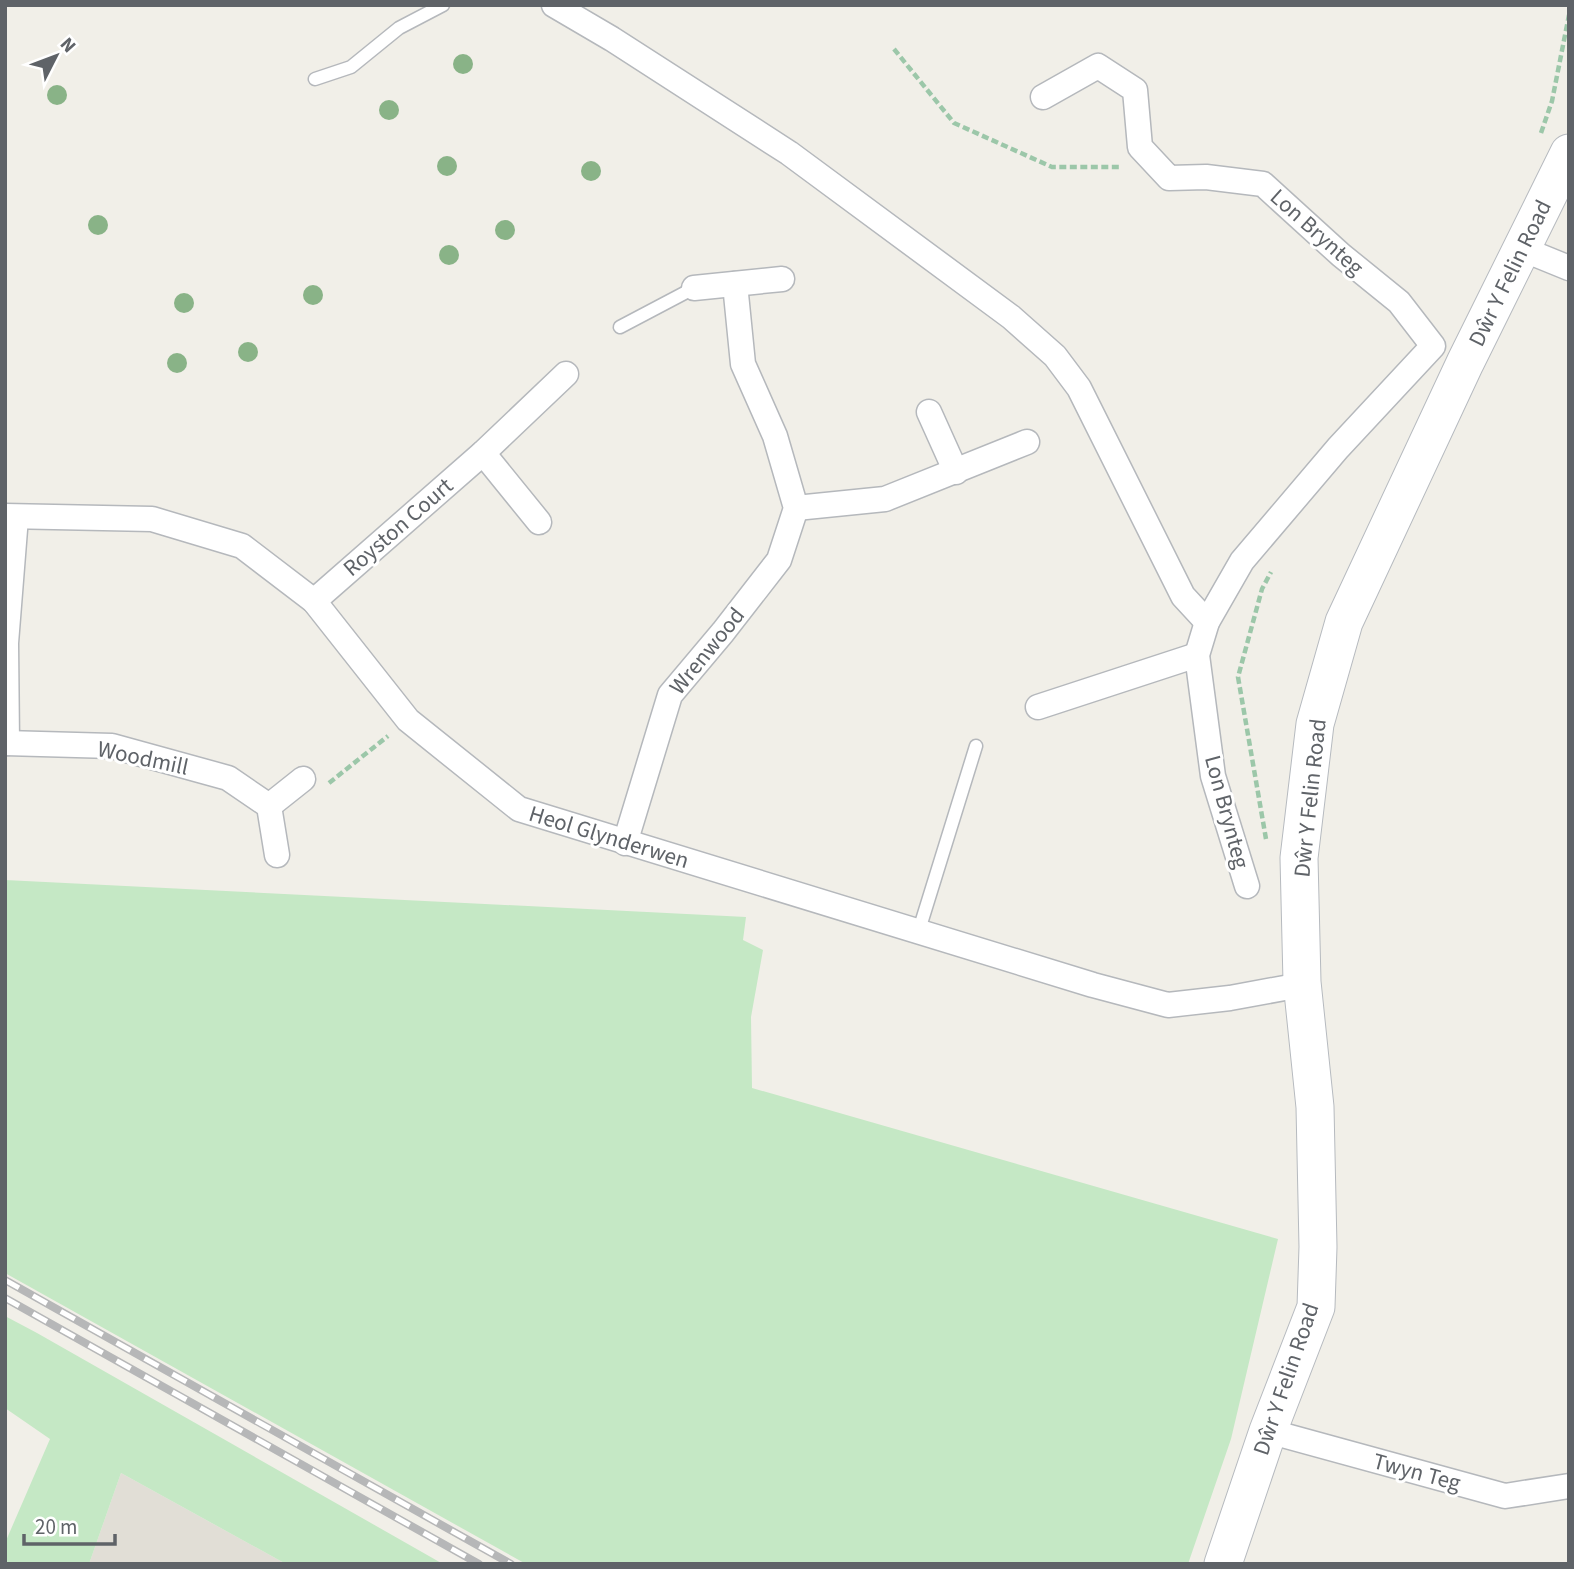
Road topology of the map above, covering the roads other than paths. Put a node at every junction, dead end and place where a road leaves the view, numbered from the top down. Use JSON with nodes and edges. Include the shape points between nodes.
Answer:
{"nodes":[{"id":1,"x":443,"y":5,"type":"edge"},
{"id":2,"x":554,"y":5,"type":"edge"},
{"id":3,"x":315,"y":79,"type":"dead end"},
{"id":4,"x":1043,"y":97,"type":"dead end"},
{"id":5,"x":1569,"y":153,"type":"edge"},
{"id":6,"x":1522,"y":249,"type":"junction"},
{"id":7,"x":1569,"y":268,"type":"edge"},
{"id":8,"x":782,"y":279,"type":"dead end"},
{"id":9,"x":735,"y":284,"type":"junction"},
{"id":10,"x":694,"y":288,"type":"joint"},
{"id":11,"x":620,"y":327,"type":"dead end"},
{"id":12,"x":1433,"y":346,"type":"junction"},
{"id":13,"x":1465,"y":363,"type":"junction"},
{"id":14,"x":566,"y":374,"type":"dead end"},
{"id":15,"x":929,"y":412,"type":"dead end"},
{"id":16,"x":1027,"y":442,"type":"dead end"},
{"id":17,"x":483,"y":453,"type":"junction"},
{"id":18,"x":956,"y":472,"type":"junction"},
{"id":19,"x":796,"y":508,"type":"junction"},
{"id":20,"x":11,"y":517,"type":"edge"},
{"id":21,"x":539,"y":522,"type":"dead end"},
{"id":22,"x":314,"y":601,"type":"junction"},
{"id":23,"x":1207,"y":622,"type":"junction"},
{"id":24,"x":1197,"y":655,"type":"junction"},
{"id":25,"x":1038,"y":707,"type":"dead end"},
{"id":26,"x":6,"y":743,"type":"edge"},
{"id":27,"x":976,"y":746,"type":"dead end"},
{"id":28,"x":303,"y":779,"type":"road end"},
{"id":29,"x":269,"y":806,"type":"junction"},
{"id":30,"x":625,"y":843,"type":"junction"},
{"id":31,"x":277,"y":855,"type":"dead end"},
{"id":32,"x":1247,"y":886,"type":"dead end"},
{"id":33,"x":919,"y":930,"type":"junction"},
{"id":34,"x":1302,"y":982,"type":"junction"},
{"id":35,"x":1268,"y":1431,"type":"junction"},
{"id":36,"x":1569,"y":1486,"type":"edge"},
{"id":37,"x":1223,"y":1564,"type":"edge"}],
"edges":[{"from":1,"to":3,"type":"lane","via":[[399,28],[351,67]]},
{"from":2,"to":23,"type":"street","via":[[789,153],[1011,317],[1055,356],[1079,388],[1182,596]]},
{"from":4,"to":12,"type":"street","name":"Lon Brynteg","via":[[1098,66],[1135,90],[1140,147],[1170,178],[1262,184],[1399,302]]},
{"from":5,"to":6,"type":"street","name":"Dŵr Y Felin Road"},
{"from":6,"to":7,"type":"street"},
{"from":6,"to":13,"type":"street","name":"Dŵr Y Felin Road"},
{"from":8,"to":9,"type":"street"},
{"from":9,"to":10,"type":"street"},
{"from":9,"to":19,"type":"street","via":[[743,364],[775,436]]},
{"from":10,"to":11,"type":"lane"},
{"from":12,"to":13,"type":"street","name":"Lon Brynteg"},
{"from":12,"to":23,"type":"street","name":"Lon Brynteg","via":[[1242,561]]},
{"from":13,"to":34,"type":"street","name":"Dŵr Y Felin Road","via":[[1343,622],[1315,724],[1299,858]]},
{"from":14,"to":17,"type":"street","name":"Royston Court"},
{"from":15,"to":18,"type":"street"},
{"from":16,"to":18,"type":"street"},
{"from":17,"to":21,"type":"street"},
{"from":17,"to":22,"type":"street","name":"Royston Court"},
{"from":18,"to":19,"type":"street","via":[[885,499]]},
{"from":19,"to":30,"type":"street","name":"Wrenwood","via":[[779,560],[670,695]]},
{"from":20,"to":22,"type":"street","name":"Heol Glynderwen","via":[[152,519],[242,546]]},
{"from":20,"to":26,"type":"street","name":"Woodmill"},
{"from":22,"to":30,"type":"street","name":"Heol Glynderwen","via":[[408,720],[519,809]]},
{"from":23,"to":24,"type":"street","name":"Lon Brynteg"},
{"from":24,"to":25,"type":"street"},
{"from":24,"to":32,"type":"street","name":"Lon Brynteg","via":[[1213,776]]},
{"from":26,"to":29,"type":"street","name":"Woodmill","via":[[111,746],[228,778]]},
{"from":27,"to":33,"type":"lane"},
{"from":28,"to":29,"type":"street"},
{"from":29,"to":31,"type":"street"},
{"from":30,"to":33,"type":"street","name":"Heol Glynderwen"},
{"from":33,"to":34,"type":"street","name":"Heol Glynderwen","via":[[1168,1005],[1230,998]]},
{"from":34,"to":35,"type":"street","name":"Dŵr Y Felin Road","via":[[1315,1107],[1316,1307]]},
{"from":35,"to":36,"type":"street","name":"Twyn Teg","via":[[1505,1496]]},
{"from":35,"to":37,"type":"street","name":"Dŵr Y Felin Road"}]}
